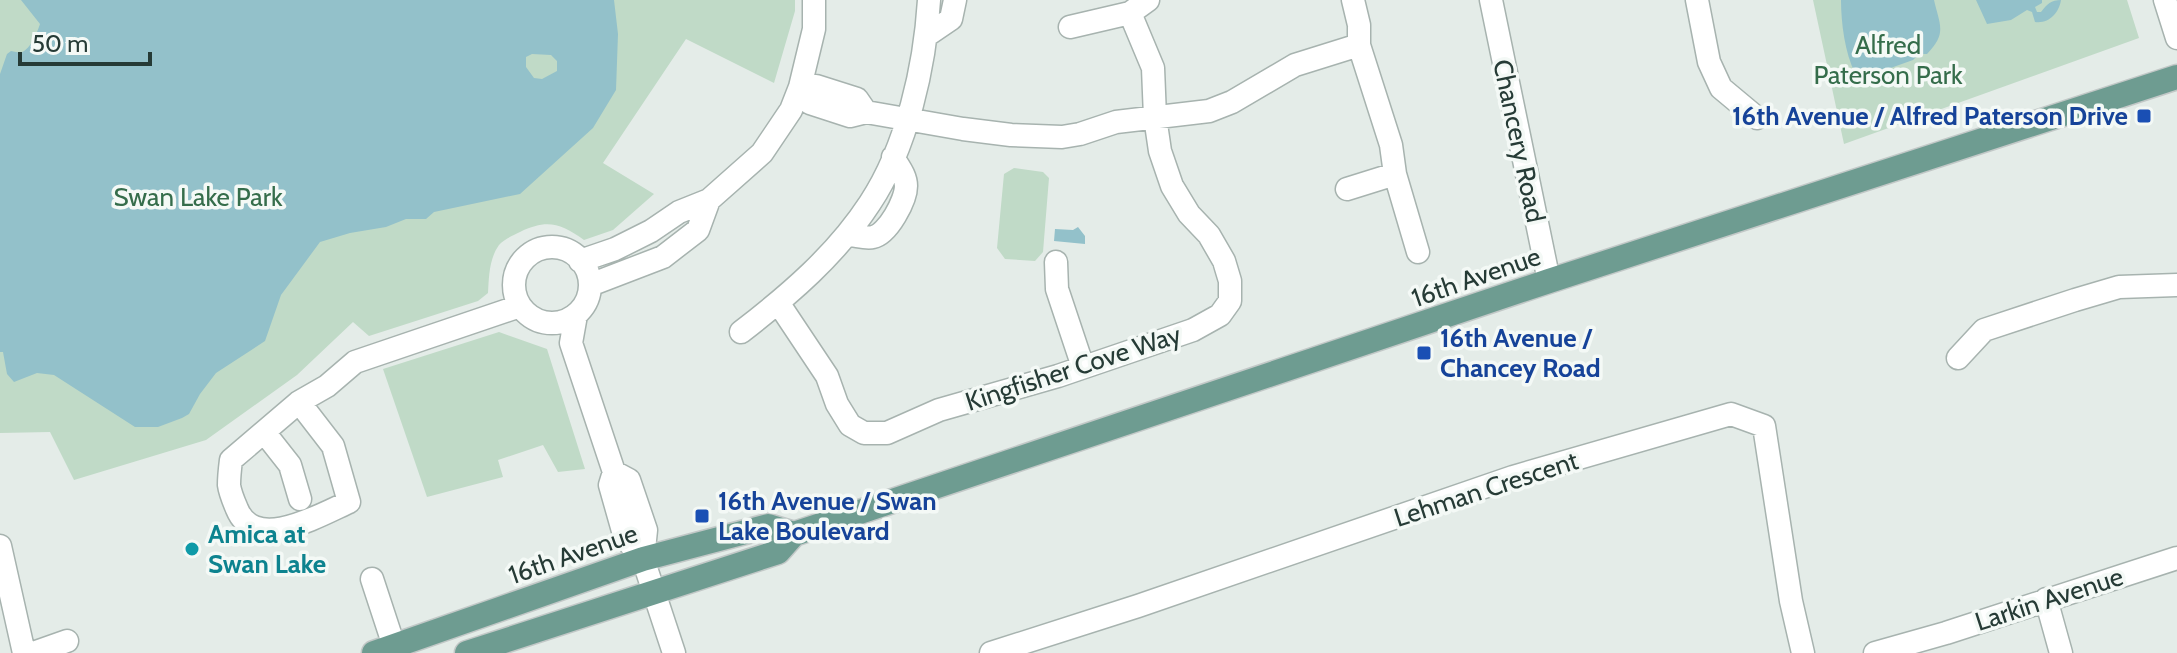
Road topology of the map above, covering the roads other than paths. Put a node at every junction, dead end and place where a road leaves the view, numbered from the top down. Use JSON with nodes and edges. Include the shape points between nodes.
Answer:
{"nodes":[{"id":1,"x":814,"y":0,"type":"edge"},
{"id":2,"x":929,"y":0,"type":"edge"},
{"id":3,"x":955,"y":0,"type":"edge"},
{"id":4,"x":1353,"y":0,"type":"edge"},
{"id":5,"x":1491,"y":0,"type":"edge"},
{"id":6,"x":1697,"y":0,"type":"edge"},
{"id":7,"x":2165,"y":0,"type":"edge"},
{"id":8,"x":1139,"y":6,"type":"edge"},
{"id":9,"x":1070,"y":27,"type":"dead end"},
{"id":10,"x":926,"y":36,"type":"junction"},
{"id":11,"x":2177,"y":38,"type":"edge"},
{"id":12,"x":1359,"y":45,"type":"junction"},
{"id":13,"x":2177,"y":77,"type":"edge"},
{"id":14,"x":800,"y":87,"type":"junction"},
{"id":15,"x":1155,"y":117,"type":"junction"},
{"id":16,"x":1757,"y":118,"type":"dead end"},
{"id":17,"x":906,"y":120,"type":"junction"},
{"id":18,"x":1395,"y":174,"type":"junction"},
{"id":19,"x":1347,"y":189,"type":"dead end"},
{"id":20,"x":709,"y":200,"type":"junction"},
{"id":21,"x":640,"y":237,"type":"junction"},
{"id":22,"x":1418,"y":252,"type":"dead end"},
{"id":23,"x":580,"y":261,"type":"junction"},
{"id":24,"x":652,"y":262,"type":"junction"},
{"id":25,"x":1056,"y":262,"type":"dead end"},
{"id":26,"x":1549,"y":281,"type":"junction"},
{"id":27,"x":590,"y":285,"type":"junction"},
{"id":28,"x":2177,"y":285,"type":"edge"},
{"id":29,"x":779,"y":304,"type":"junction"},
{"id":30,"x":520,"y":306,"type":"junction"},
{"id":31,"x":576,"y":315,"type":"junction"},
{"id":32,"x":542,"y":322,"type":"junction"},
{"id":33,"x":741,"y":332,"type":"dead end"},
{"id":34,"x":571,"y":343,"type":"junction"},
{"id":35,"x":1958,"y":358,"type":"dead end"},
{"id":36,"x":1083,"y":367,"type":"junction"},
{"id":37,"x":299,"y":402,"type":"junction"},
{"id":38,"x":264,"y":432,"type":"junction"},
{"id":39,"x":300,"y":499,"type":"dead end"},
{"id":40,"x":794,"y":534,"type":"junction"},
{"id":41,"x":0,"y":546,"type":"edge"},
{"id":42,"x":2177,"y":558,"type":"edge"},
{"id":43,"x":643,"y":559,"type":"junction"},
{"id":44,"x":372,"y":579,"type":"dead end"},
{"id":45,"x":655,"y":593,"type":"junction"},
{"id":46,"x":2046,"y":599,"type":"junction"},
{"id":47,"x":67,"y":641,"type":"dead end"},
{"id":48,"x":384,"y":650,"type":"edge"},
{"id":49,"x":24,"y":653,"type":"edge"},
{"id":50,"x":33,"y":653,"type":"edge"},
{"id":51,"x":467,"y":653,"type":"edge"},
{"id":52,"x":674,"y":653,"type":"edge"},
{"id":53,"x":991,"y":653,"type":"edge"},
{"id":54,"x":1803,"y":653,"type":"edge"},
{"id":55,"x":1875,"y":653,"type":"edge"},
{"id":56,"x":2061,"y":653,"type":"edge"}],
"edges":[{"from":1,"to":14,"type":"street","via":[[814,29]]},
{"from":2,"to":10,"type":"street"},
{"from":3,"to":10,"type":"street","via":[[951,19]]},
{"from":4,"to":12,"type":"street"},
{"from":5,"to":26,"type":"street","name":"Chancery Road"},
{"from":6,"to":16,"type":"street","via":[[1709,62],[1721,88]]},
{"from":7,"to":11,"type":"street"},
{"from":8,"to":9,"type":"street"},
{"from":8,"to":15,"type":"street","via":[[1153,68]]},
{"from":10,"to":17,"type":"street"},
{"from":12,"to":15,"type":"street","via":[[1295,65],[1209,111]]},
{"from":12,"to":18,"type":"street"},
{"from":13,"to":26,"type":"main road","name":"16th Avenue"},
{"from":14,"to":17,"type":"street","via":[[810,103],[850,116],[866,112]]},
{"from":14,"to":20,"type":"street","via":[[762,153]]},
{"from":15,"to":17,"type":"street","via":[[1062,137]]},
{"from":15,"to":36,"type":"street","name":"Kingfisher Cove Way","via":[[1172,186],[1224,261],[1230,301],[1220,315],[1193,330]]},
{"from":17,"to":29,"type":"street","via":[[870,203],[820,265]]},
{"from":18,"to":19,"type":"street"},
{"from":18,"to":22,"type":"street"},
{"from":20,"to":21,"type":"street"},
{"from":20,"to":24,"type":"street","via":[[698,230]]},
{"from":21,"to":23,"type":"street"},
{"from":21,"to":24,"type":"street"},
{"from":23,"to":27,"type":"street"},
{"from":23,"to":30,"type":"street","via":[[556,248],[530,255],[514,281]]},
{"from":24,"to":27,"type":"street"},
{"from":25,"to":36,"type":"street","via":[[1057,289]]},
{"from":26,"to":40,"type":"main road","name":"16th Avenue"},
{"from":27,"to":31,"type":"street"},
{"from":28,"to":35,"type":"street","via":[[2119,287],[1984,330]]},
{"from":29,"to":33,"type":"street"},
{"from":29,"to":36,"type":"street","name":"Kingfisher Cove Way","via":[[827,376],[850,425],[864,433],[887,433],[939,410]]},
{"from":30,"to":32,"type":"street"},
{"from":30,"to":37,"type":"street","via":[[355,362]]},
{"from":31,"to":32,"type":"street"},
{"from":31,"to":34,"type":"street"},
{"from":32,"to":34,"type":"street"},
{"from":34,"to":43,"type":"street","via":[[614,472],[629,480],[646,530]]},
{"from":37,"to":38,"type":"street"},
{"from":37,"to":38,"type":"street","via":[[333,446],[349,502],[282,530],[255,529],[240,517],[229,488],[231,460]]},
{"from":38,"to":39,"type":"street","via":[[290,465]]},
{"from":40,"to":43,"type":"main road","name":"16th Avenue","via":[[768,526]]},
{"from":40,"to":45,"type":"main road","name":"16th Avenue","via":[[778,552]]},
{"from":41,"to":49,"type":"street"},
{"from":42,"to":46,"type":"street","name":"Larkin Avenue"},
{"from":43,"to":45,"type":"street"},
{"from":43,"to":48,"type":"main road","name":"16th Avenue"},
{"from":44,"to":48,"type":"street"},
{"from":45,"to":51,"type":"main road","name":"16th Avenue"},
{"from":45,"to":52,"type":"street"},
{"from":46,"to":55,"type":"street","name":"Larkin Avenue"},
{"from":46,"to":56,"type":"street"},
{"from":47,"to":50,"type":"street"},
{"from":53,"to":54,"type":"street","name":"Lehman Crescent","via":[[1513,477],[1731,414],[1764,426]]}]}
